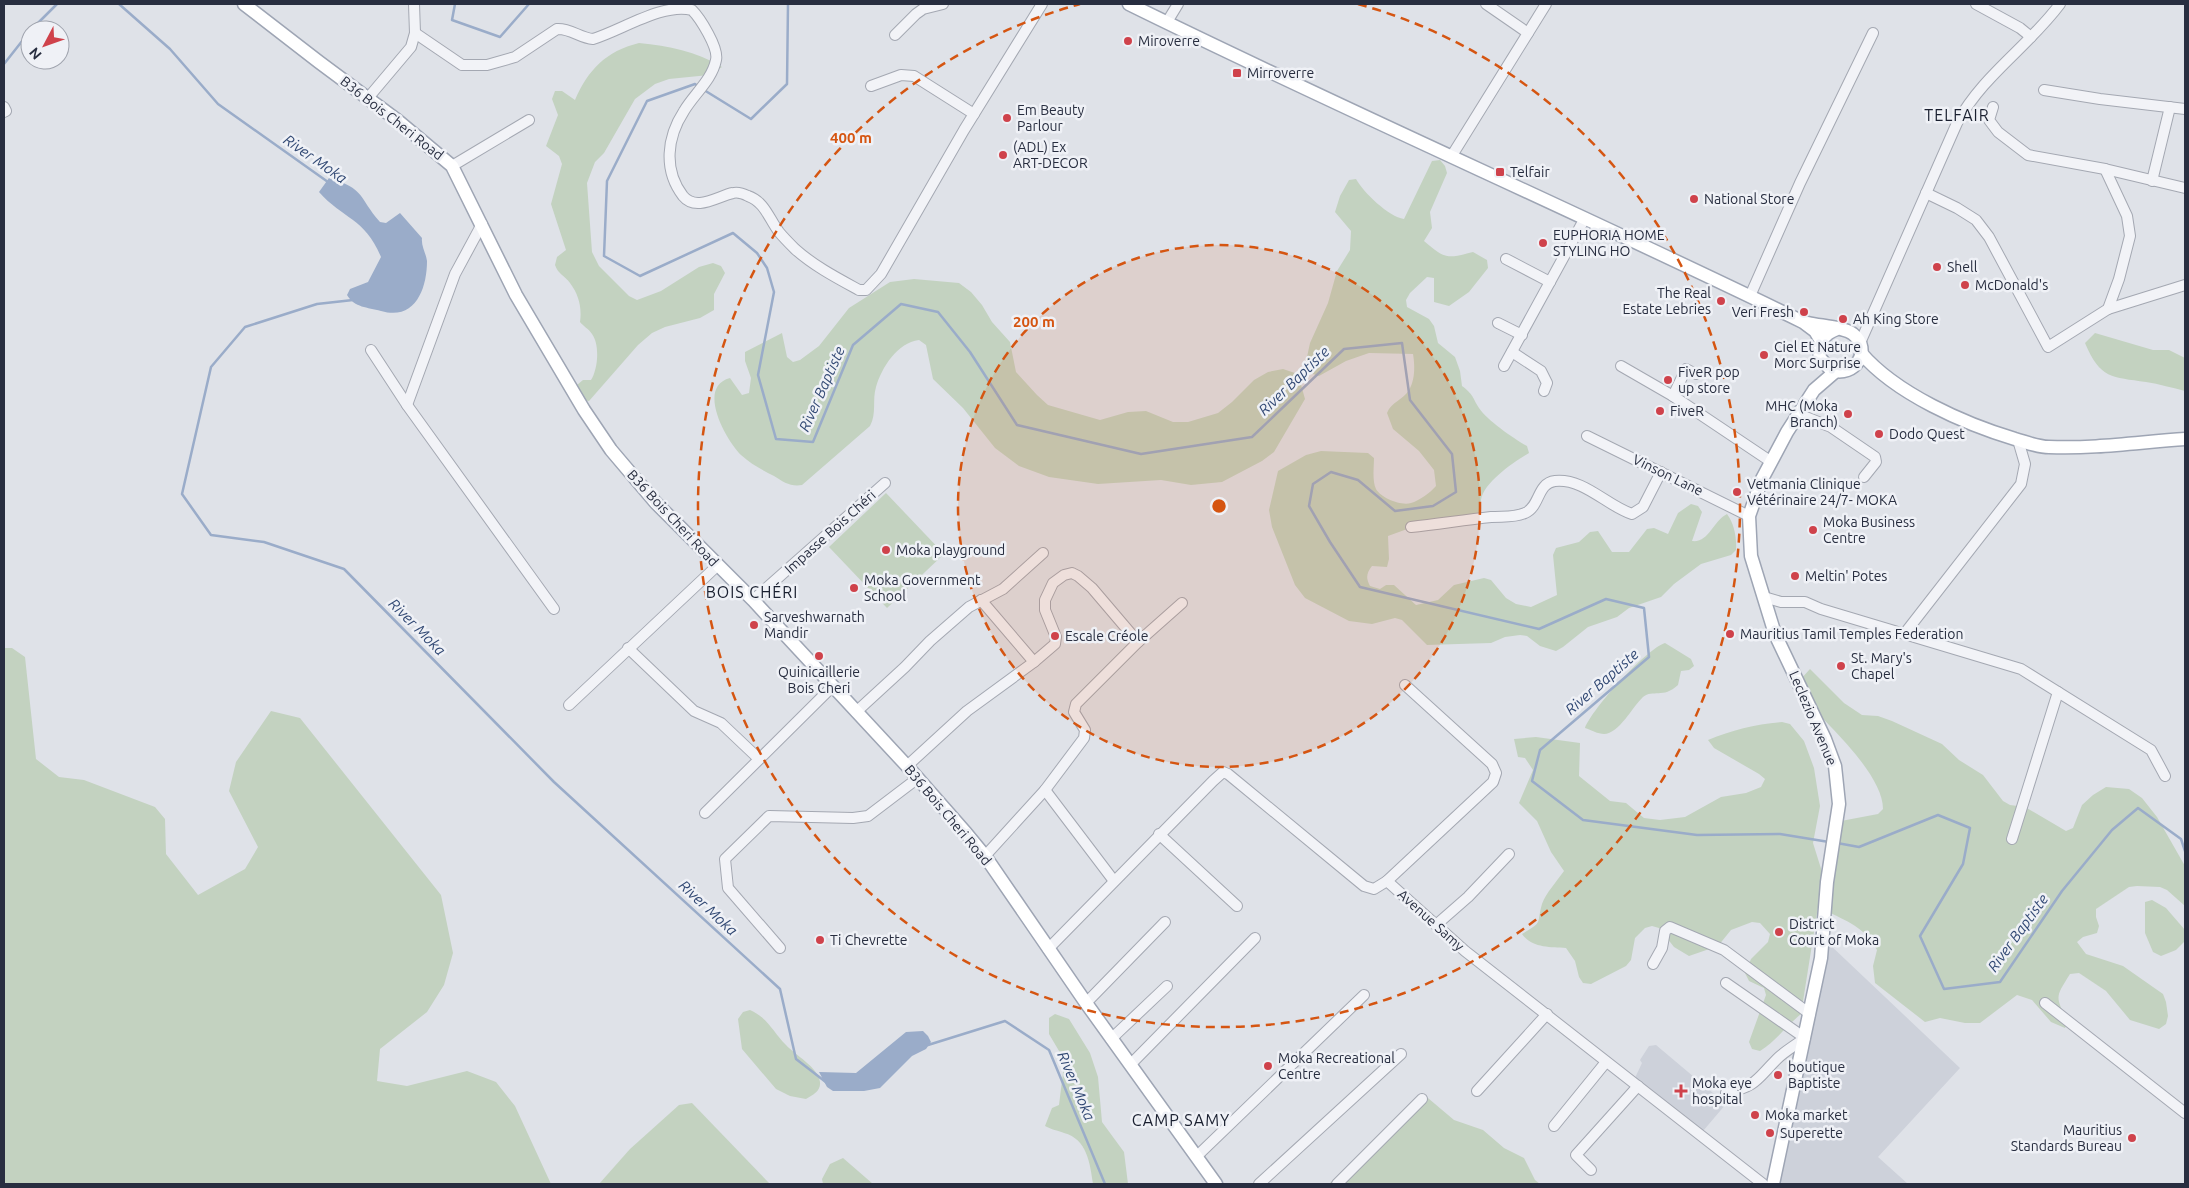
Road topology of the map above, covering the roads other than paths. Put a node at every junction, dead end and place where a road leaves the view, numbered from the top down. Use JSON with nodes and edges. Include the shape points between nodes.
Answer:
{"nodes":[{"id":1,"x":244,"y":4,"type":"edge"},
{"id":2,"x":414,"y":4,"type":"edge"},
{"id":3,"x":942,"y":4,"type":"edge"},
{"id":4,"x":1042,"y":4,"type":"edge"},
{"id":5,"x":1130,"y":4,"type":"edge"},
{"id":6,"x":1178,"y":4,"type":"edge"},
{"id":7,"x":1486,"y":4,"type":"edge"},
{"id":8,"x":1546,"y":4,"type":"edge"},
{"id":9,"x":1976,"y":4,"type":"edge"},
{"id":10,"x":2060,"y":4,"type":"edge"},
{"id":11,"x":1167,"y":22,"type":"junction"},
{"id":12,"x":415,"y":33,"type":"junction"},
{"id":13,"x":1528,"y":33,"type":"junction"},
{"id":14,"x":1873,"y":33,"type":"dead end"},
{"id":15,"x":895,"y":34,"type":"dead end"},
{"id":16,"x":2031,"y":37,"type":"junction"},
{"id":17,"x":871,"y":86,"type":"dead end"},
{"id":18,"x":2044,"y":90,"type":"dead end"},
{"id":19,"x":368,"y":98,"type":"junction"},
{"id":20,"x":1993,"y":106,"type":"dead end"},
{"id":21,"x":4,"y":107,"type":"edge"},
{"id":22,"x":2170,"y":108,"type":"junction"},
{"id":23,"x":2185,"y":109,"type":"edge"},
{"id":24,"x":4,"y":112,"type":"edge"},
{"id":25,"x":974,"y":114,"type":"junction"},
{"id":26,"x":529,"y":120,"type":"dead end"},
{"id":27,"x":1451,"y":157,"type":"junction"},
{"id":28,"x":452,"y":166,"type":"junction"},
{"id":29,"x":2105,"y":169,"type":"junction"},
{"id":30,"x":2152,"y":181,"type":"junction"},
{"id":31,"x":2185,"y":188,"type":"edge"},
{"id":32,"x":1926,"y":193,"type":"junction"},
{"id":33,"x":1585,"y":218,"type":"junction"},
{"id":34,"x":482,"y":224,"type":"junction"},
{"id":35,"x":1506,"y":259,"type":"dead end"},
{"id":36,"x":1550,"y":282,"type":"junction"},
{"id":37,"x":2185,"y":285,"type":"edge"},
{"id":38,"x":1750,"y":296,"type":"junction"},
{"id":39,"x":2108,"y":309,"type":"junction"},
{"id":40,"x":1803,"y":322,"type":"junction"},
{"id":41,"x":1498,"y":323,"type":"dead end"},
{"id":42,"x":1837,"y":330,"type":"junction"},
{"id":43,"x":1522,"y":334,"type":"junction"},
{"id":44,"x":1821,"y":341,"type":"junction"},
{"id":45,"x":1858,"y":343,"type":"junction"},
{"id":46,"x":371,"y":350,"type":"dead end"},
{"id":47,"x":1512,"y":352,"type":"junction"},
{"id":48,"x":1823,"y":363,"type":"junction"},
{"id":49,"x":1504,"y":366,"type":"dead end"},
{"id":50,"x":1620,"y":366,"type":"dead end"},
{"id":51,"x":1854,"y":367,"type":"junction"},
{"id":52,"x":1878,"y":370,"type":"junction"},
{"id":53,"x":1836,"y":372,"type":"junction"},
{"id":54,"x":1696,"y":374,"type":"dead end"},
{"id":55,"x":1814,"y":390,"type":"junction"},
{"id":56,"x":1544,"y":391,"type":"dead end"},
{"id":57,"x":1673,"y":396,"type":"junction"},
{"id":58,"x":407,"y":405,"type":"junction"},
{"id":59,"x":1798,"y":414,"type":"junction"},
{"id":60,"x":1587,"y":436,"type":"dead end"},
{"id":61,"x":2185,"y":439,"type":"edge"},
{"id":62,"x":2018,"y":440,"type":"junction"},
{"id":63,"x":1770,"y":461,"type":"junction"},
{"id":64,"x":1661,"y":472,"type":"junction"},
{"id":65,"x":1864,"y":477,"type":"dead end"},
{"id":66,"x":884,"y":483,"type":"dead end"},
{"id":67,"x":1749,"y":516,"type":"junction"},
{"id":68,"x":1411,"y":527,"type":"dead end"},
{"id":69,"x":1043,"y":553,"type":"dead end"},
{"id":70,"x":718,"y":565,"type":"junction"},
{"id":71,"x":1764,"y":597,"type":"junction"},
{"id":72,"x":753,"y":600,"type":"junction"},
{"id":73,"x":981,"y":600,"type":"junction"},
{"id":74,"x":1182,"y":603,"type":"dead end"},
{"id":75,"x":554,"y":609,"type":"dead end"},
{"id":76,"x":1905,"y":634,"type":"junction"},
{"id":77,"x":1138,"y":642,"type":"junction"},
{"id":78,"x":628,"y":648,"type":"junction"},
{"id":79,"x":1034,"y":662,"type":"junction"},
{"id":80,"x":1405,"y":685,"type":"dead end"},
{"id":81,"x":832,"y":686,"type":"junction"},
{"id":82,"x":2058,"y":692,"type":"junction"},
{"id":83,"x":569,"y":705,"type":"dead end"},
{"id":84,"x":856,"y":712,"type":"junction"},
{"id":85,"x":759,"y":759,"type":"junction"},
{"id":86,"x":907,"y":766,"type":"junction"},
{"id":87,"x":2165,"y":776,"type":"dead end"},
{"id":88,"x":918,"y":778,"type":"junction"},
{"id":89,"x":1045,"y":790,"type":"junction"},
{"id":90,"x":705,"y":813,"type":"dead end"},
{"id":91,"x":1160,"y":834,"type":"junction"},
{"id":92,"x":2012,"y":839,"type":"dead end"},
{"id":93,"x":1509,"y":854,"type":"dead end"},
{"id":94,"x":985,"y":856,"type":"junction"},
{"id":95,"x":1114,"y":881,"type":"junction"},
{"id":96,"x":1387,"y":882,"type":"junction"},
{"id":97,"x":1237,"y":906,"type":"dead end"},
{"id":98,"x":1165,"y":922,"type":"dead end"},
{"id":99,"x":1436,"y":925,"type":"junction"},
{"id":100,"x":1254,"y":938,"type":"dead end"},
{"id":101,"x":780,"y":948,"type":"dead end"},
{"id":102,"x":1048,"y":949,"type":"junction"},
{"id":103,"x":1653,"y":964,"type":"dead end"},
{"id":104,"x":1726,"y":983,"type":"dead end"},
{"id":105,"x":1167,"y":986,"type":"dead end"},
{"id":106,"x":1364,"y":995,"type":"dead end"},
{"id":107,"x":1086,"y":1003,"type":"junction"},
{"id":108,"x":2045,"y":1003,"type":"dead end"},
{"id":109,"x":1547,"y":1014,"type":"junction"},
{"id":110,"x":1810,"y":1014,"type":"junction"},
{"id":111,"x":1805,"y":1038,"type":"junction"},
{"id":112,"x":1111,"y":1039,"type":"junction"},
{"id":113,"x":1400,"y":1054,"type":"dead end"},
{"id":114,"x":1606,"y":1062,"type":"junction"},
{"id":115,"x":1130,"y":1065,"type":"junction"},
{"id":116,"x":1638,"y":1086,"type":"junction"},
{"id":117,"x":1477,"y":1091,"type":"dead end"},
{"id":118,"x":1726,"y":1093,"type":"dead end"},
{"id":119,"x":1422,"y":1100,"type":"dead end"},
{"id":120,"x":2185,"y":1113,"type":"edge"},
{"id":121,"x":1554,"y":1126,"type":"dead end"},
{"id":122,"x":1196,"y":1157,"type":"junction"},
{"id":123,"x":1591,"y":1170,"type":"dead end"},
{"id":124,"x":1216,"y":1184,"type":"edge"},
{"id":125,"x":1259,"y":1184,"type":"edge"},
{"id":126,"x":1337,"y":1184,"type":"edge"},
{"id":127,"x":1763,"y":1184,"type":"edge"},
{"id":128,"x":1773,"y":1184,"type":"edge"}],
"edges":[{"from":1,"to":19,"type":"main road","name":"B36 Bois Cheri Road"},
{"from":2,"to":12,"type":"street"},
{"from":3,"to":15,"type":"street","via":[[923,9]]},
{"from":4,"to":25,"type":"street"},
{"from":5,"to":11,"type":"main road"},
{"from":6,"to":11,"type":"street"},
{"from":7,"to":13,"type":"street"},
{"from":8,"to":13,"type":"street"},
{"from":9,"to":16,"type":"street"},
{"from":10,"to":16,"type":"street"},
{"from":11,"to":27,"type":"main road"},
{"from":12,"to":19,"type":"street","via":[[411,47]]},
{"from":12,"to":25,"type":"street","via":[[462,66],[487,65],[515,57],[557,29],[564,28],[582,38],[592,39],[682,7],[692,10],[709,35],[716,60],[674,130],[669,154],[672,178],[684,198],[696,202],[709,202],[734,193],[749,196],[761,204],[779,232],[795,248],[815,265],[858,290],[866,290],[881,274]]},
{"from":13,"to":27,"type":"street"},
{"from":14,"to":38,"type":"street"},
{"from":16,"to":32,"type":"street","via":[[1969,102]]},
{"from":17,"to":25,"type":"street","via":[[908,74]]},
{"from":18,"to":22,"type":"street"},
{"from":19,"to":28,"type":"main road","name":"B36 Bois Cheri Road"},
{"from":20,"to":29,"type":"street","via":[[1989,120],[1998,132],[2028,155]]},
{"from":21,"to":24,"type":"street"},
{"from":22,"to":23,"type":"street"},
{"from":22,"to":30,"type":"street"},
{"from":26,"to":28,"type":"street"},
{"from":27,"to":33,"type":"main road"},
{"from":28,"to":34,"type":"main road","name":"B36 Bois Cheri Road"},
{"from":29,"to":30,"type":"street"},
{"from":29,"to":39,"type":"street","via":[[2126,216],[2130,236]]},
{"from":30,"to":31,"type":"street"},
{"from":32,"to":39,"type":"street","via":[[1976,220],[1989,237],[2048,347]]},
{"from":32,"to":45,"type":"street"},
{"from":33,"to":36,"type":"street"},
{"from":33,"to":38,"type":"main road"},
{"from":34,"to":58,"type":"street","via":[[455,274]]},
{"from":34,"to":70,"type":"main road","name":"B36 Bois Cheri Road","via":[[516,295],[611,450],[656,503]]},
{"from":35,"to":36,"type":"street"},
{"from":36,"to":43,"type":"street"},
{"from":37,"to":39,"type":"street"},
{"from":38,"to":40,"type":"main road"},
{"from":40,"to":42,"type":"main road"},
{"from":40,"to":44,"type":"main road","via":[[1815,331]]},
{"from":41,"to":43,"type":"street"},
{"from":42,"to":44,"type":"main road"},
{"from":42,"to":45,"type":"main road","via":[[1842,329]]},
{"from":43,"to":47,"type":"street"},
{"from":44,"to":48,"type":"main road","via":[[1819,352]]},
{"from":45,"to":51,"type":"main road"},
{"from":45,"to":52,"type":"main road"},
{"from":46,"to":58,"type":"street"},
{"from":47,"to":49,"type":"street"},
{"from":47,"to":56,"type":"street","via":[[1542,371],[1547,383]]},
{"from":48,"to":53,"type":"main road"},
{"from":48,"to":55,"type":"main road","name":"Leclezio Avenue"},
{"from":50,"to":57,"type":"street"},
{"from":51,"to":52,"type":"main road"},
{"from":51,"to":53,"type":"main road"},
{"from":52,"to":62,"type":"main road","via":[[1951,415]]},
{"from":53,"to":55,"type":"main road","name":"Leclezio Avenue"},
{"from":54,"to":57,"type":"street","via":[[1686,369]]},
{"from":55,"to":59,"type":"main road","name":"Leclezio Avenue"},
{"from":57,"to":63,"type":"street"},
{"from":58,"to":75,"type":"street"},
{"from":59,"to":63,"type":"main road","name":"Leclezio Avenue"},
{"from":59,"to":65,"type":"street","via":[[1831,427],[1876,457],[1876,462]]},
{"from":60,"to":64,"type":"street","name":"Vinson Lane"},
{"from":61,"to":62,"type":"main road","via":[[2048,447]]},
{"from":62,"to":76,"type":"street","via":[[2025,464],[2020,484]]},
{"from":63,"to":67,"type":"main road","name":"Leclezio Avenue"},
{"from":64,"to":67,"type":"street","name":"Vinson Lane"},
{"from":64,"to":68,"type":"street","via":[[1643,507],[1632,514],[1591,491],[1569,482],[1556,481],[1544,488],[1528,512],[1516,517]]},
{"from":66,"to":72,"type":"street","name":"Impasse Bois Chéri"},
{"from":67,"to":71,"type":"main road","name":"Leclezio Avenue","via":[[1751,556]]},
{"from":69,"to":73,"type":"street","via":[[1003,589]]},
{"from":70,"to":72,"type":"main road","name":"B36 Bois Cheri Road"},
{"from":70,"to":78,"type":"street"},
{"from":71,"to":76,"type":"street","via":[[1801,603]]},
{"from":71,"to":110,"type":"main road","name":"Leclezio Avenue","via":[[1775,634],[1835,766],[1839,804],[1827,882],[1821,958]]},
{"from":72,"to":81,"type":"main road","name":"B36 Bois Cheri Road"},
{"from":73,"to":79,"type":"street"},
{"from":73,"to":84,"type":"street","via":[[930,641]]},
{"from":74,"to":77,"type":"street"},
{"from":76,"to":82,"type":"street","via":[[2021,669]]},
{"from":77,"to":79,"type":"street","via":[[1092,588],[1072,573],[1053,583],[1045,600],[1045,610],[1056,641]]},
{"from":77,"to":89,"type":"street","via":[[1076,704],[1074,712],[1085,730],[1084,738]]},
{"from":78,"to":83,"type":"street"},
{"from":78,"to":85,"type":"street","via":[[694,711],[721,723]]},
{"from":79,"to":86,"type":"street","via":[[967,711]]},
{"from":80,"to":96,"type":"street","via":[[1492,764],[1496,773],[1493,782]]},
{"from":81,"to":84,"type":"main road","name":"B36 Bois Cheri Road"},
{"from":81,"to":85,"type":"street"},
{"from":82,"to":87,"type":"street","via":[[2151,750]]},
{"from":82,"to":92,"type":"street"},
{"from":84,"to":86,"type":"main road","name":"B36 Bois Cheri Road"},
{"from":85,"to":90,"type":"street"},
{"from":86,"to":88,"type":"main road","name":"B36 Bois Cheri Road"},
{"from":88,"to":94,"type":"main road","name":"B36 Bois Cheri Road"},
{"from":88,"to":101,"type":"street","via":[[868,816],[769,816],[725,859],[728,888]]},
{"from":89,"to":94,"type":"street"},
{"from":89,"to":95,"type":"street"},
{"from":91,"to":95,"type":"street","name":"Avenue Samy"},
{"from":91,"to":96,"type":"street","name":"Avenue Samy","via":[[1223,772],[1364,886],[1374,889]]},
{"from":91,"to":97,"type":"street"},
{"from":93,"to":99,"type":"street"},
{"from":94,"to":102,"type":"main road","name":"B36 Bois Cheri Road"},
{"from":95,"to":102,"type":"street","name":"Avenue Samy"},
{"from":96,"to":99,"type":"street","name":"Avenue Samy"},
{"from":98,"to":107,"type":"street"},
{"from":99,"to":109,"type":"street","name":"Avenue Samy"},
{"from":100,"to":115,"type":"street"},
{"from":102,"to":107,"type":"main road","name":"B36 Bois Cheri Road"},
{"from":103,"to":110,"type":"street","via":[[1662,948],[1664,931],[1670,928],[1724,950]]},
{"from":104,"to":111,"type":"street"},
{"from":105,"to":112,"type":"street"},
{"from":106,"to":122,"type":"street"},
{"from":107,"to":112,"type":"main road","name":"B36 Bois Cheri Road"},
{"from":108,"to":120,"type":"street"},
{"from":109,"to":114,"type":"street","name":"Avenue Samy"},
{"from":109,"to":117,"type":"street"},
{"from":110,"to":111,"type":"main road","name":"Leclezio Avenue"},
{"from":111,"to":118,"type":"street","via":[[1778,1058],[1758,1081],[1747,1088]]},
{"from":111,"to":128,"type":"main road","name":"Leclezio Avenue"},
{"from":112,"to":115,"type":"main road","name":"B36 Bois Cheri Road"},
{"from":113,"to":125,"type":"street"},
{"from":114,"to":116,"type":"street","name":"Avenue Samy"},
{"from":114,"to":121,"type":"street"},
{"from":115,"to":122,"type":"main road","name":"B36 Bois Cheri Road"},
{"from":116,"to":123,"type":"street","via":[[1576,1155]]},
{"from":116,"to":127,"type":"street","name":"Avenue Samy"},
{"from":119,"to":126,"type":"street"},
{"from":122,"to":124,"type":"main road","name":"B36 Bois Cheri Road"}]}
